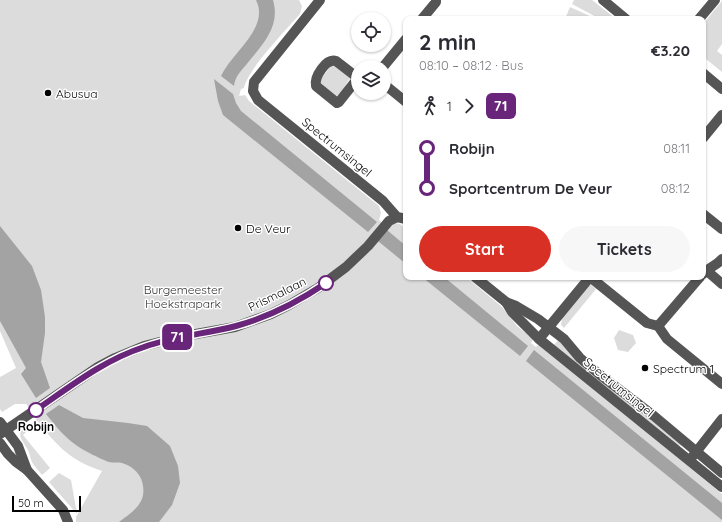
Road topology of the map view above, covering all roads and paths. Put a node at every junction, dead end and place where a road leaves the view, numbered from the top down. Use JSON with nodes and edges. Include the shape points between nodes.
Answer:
{"nodes":[{"id":1,"x":436,"y":0,"type":"edge"},
{"id":2,"x":715,"y":0,"type":"edge"},
{"id":3,"x":315,"y":2,"type":"edge"},
{"id":4,"x":608,"y":2,"type":"edge"},
{"id":5,"x":424,"y":16,"type":"edge"},
{"id":6,"x":623,"y":16,"type":"edge"},
{"id":7,"x":702,"y":16,"type":"edge"},
{"id":8,"x":403,"y":43,"type":"edge"},
{"id":9,"x":389,"y":60,"type":"edge"},
{"id":10,"x":706,"y":76,"type":"edge"},
{"id":11,"x":722,"y":89,"type":"edge"},
{"id":12,"x":391,"y":90,"type":"edge"},
{"id":13,"x":403,"y":100,"type":"edge"},
{"id":14,"x":722,"y":115,"type":"edge"},
{"id":15,"x":706,"y":134,"type":"edge"},
{"id":16,"x":706,"y":216,"type":"edge"},
{"id":17,"x":397,"y":219,"type":"edge"},
{"id":18,"x":722,"y":229,"type":"edge"},
{"id":19,"x":722,"y":259,"type":"edge"},
{"id":20,"x":706,"y":272,"type":"edge"},
{"id":21,"x":706,"y":276,"type":"edge"},
{"id":22,"x":479,"y":280,"type":"edge"},
{"id":23,"x":588,"y":280,"type":"edge"},
{"id":24,"x":594,"y":280,"type":"edge"},
{"id":25,"x":698,"y":280,"type":"edge"},
{"id":26,"x":722,"y":284,"type":"edge"},
{"id":27,"x":506,"y":302,"type":"junction"},
{"id":28,"x":658,"y":326,"type":"junction"},
{"id":29,"x":549,"y":327,"type":"junction"},
{"id":30,"x":539,"y":339,"type":"junction"},
{"id":31,"x":722,"y":384,"type":"edge"},
{"id":32,"x":722,"y":418,"type":"edge"},
{"id":33,"x":2,"y":429,"type":"edge"},
{"id":34,"x":0,"y":443,"type":"edge"},
{"id":35,"x":697,"y":452,"type":"junction"},
{"id":36,"x":690,"y":461,"type":"junction"},
{"id":37,"x":27,"y":470,"type":"junction"},
{"id":38,"x":722,"y":473,"type":"edge"},
{"id":39,"x":722,"y":487,"type":"edge"},
{"id":40,"x":68,"y":522,"type":"edge"}],
"edges":[{"from":1,"to":5,"type":"street"},
{"from":2,"to":7,"type":"street"},
{"from":3,"to":17,"type":"street","name":"Spectrumsingel","via":[[254,82],[253,91],[258,100],[383,201]]},
{"from":4,"to":6,"type":"street"},
{"from":8,"to":9,"type":"street"},
{"from":10,"to":11,"type":"street"},
{"from":12,"to":13,"type":"street"},
{"from":14,"to":15,"type":"street"},
{"from":16,"to":18,"type":"street"},
{"from":17,"to":33,"type":"street","name":"Prismalaan","via":[[357,258],[327,282],[289,306],[242,324],[163,340],[115,358]]},
{"from":19,"to":20,"type":"street"},
{"from":21,"to":26,"type":"street"},
{"from":22,"to":27,"type":"street","name":"Spectrumsingel"},
{"from":23,"to":29,"type":"street"},
{"from":24,"to":28,"type":"street","via":[[647,323]]},
{"from":25,"to":28,"type":"street"},
{"from":27,"to":29,"type":"street","name":"Spectrumsingel"},
{"from":27,"to":30,"type":"street","name":"Spectrumsingel","via":[[512,312]]},
{"from":28,"to":31,"type":"street","via":[[667,339]]},
{"from":29,"to":30,"type":"street"},
{"from":29,"to":35,"type":"street","name":"Spectrumsingel","via":[[564,339],[580,358]]},
{"from":30,"to":36,"type":"street","name":"Spectrumsingel"},
{"from":32,"to":35,"type":"street"},
{"from":33,"to":37,"type":"street","via":[[18,446]]},
{"from":34,"to":37,"type":"street","via":[[8,454]]},
{"from":35,"to":36,"type":"street"},
{"from":35,"to":38,"type":"street","name":"Spectrumsingel"},
{"from":36,"to":39,"type":"street","name":"Spectrumsingel"},
{"from":37,"to":40,"type":"street","via":[[62,510]]}]}
